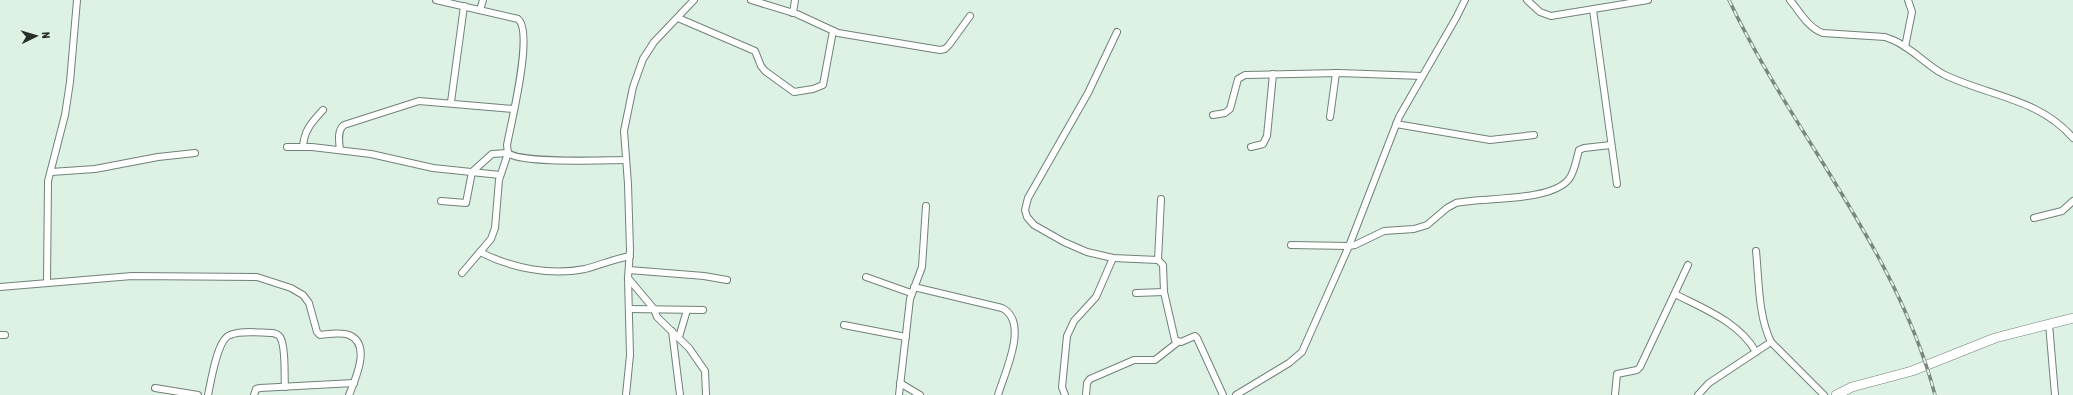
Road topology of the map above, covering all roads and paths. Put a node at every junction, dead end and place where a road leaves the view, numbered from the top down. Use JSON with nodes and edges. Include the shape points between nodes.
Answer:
{"nodes":[{"id":1,"x":77,"y":0,"type":"edge"},
{"id":2,"x":436,"y":0,"type":"edge"},
{"id":3,"x":483,"y":0,"type":"edge"},
{"id":4,"x":694,"y":0,"type":"edge"},
{"id":5,"x":751,"y":0,"type":"edge"},
{"id":6,"x":795,"y":0,"type":"edge"},
{"id":7,"x":1465,"y":0,"type":"edge"},
{"id":8,"x":1527,"y":0,"type":"edge"},
{"id":9,"x":1648,"y":0,"type":"edge"},
{"id":10,"x":1790,"y":0,"type":"edge"},
{"id":11,"x":1909,"y":0,"type":"edge"},
{"id":12,"x":464,"y":6,"type":"junction"},
{"id":13,"x":480,"y":10,"type":"junction"},
{"id":14,"x":1593,"y":10,"type":"junction"},
{"id":15,"x":794,"y":13,"type":"junction"},
{"id":16,"x":970,"y":16,"type":"dead end"},
{"id":17,"x":678,"y":18,"type":"junction"},
{"id":18,"x":833,"y":31,"type":"junction"},
{"id":19,"x":1116,"y":32,"type":"dead end"},
{"id":20,"x":1905,"y":47,"type":"junction"},
{"id":21,"x":1336,"y":73,"type":"junction"},
{"id":22,"x":1273,"y":74,"type":"junction"},
{"id":23,"x":1422,"y":76,"type":"junction"},
{"id":24,"x":451,"y":102,"type":"junction"},
{"id":25,"x":514,"y":109,"type":"junction"},
{"id":26,"x":323,"y":110,"type":"dead end"},
{"id":27,"x":1213,"y":115,"type":"dead end"},
{"id":28,"x":1330,"y":118,"type":"dead end"},
{"id":29,"x":1396,"y":124,"type":"junction"},
{"id":30,"x":1534,"y":135,"type":"dead end"},
{"id":31,"x":2073,"y":138,"type":"edge"},
{"id":32,"x":1611,"y":145,"type":"junction"},
{"id":33,"x":1251,"y":146,"type":"dead end"},
{"id":34,"x":287,"y":147,"type":"dead end"},
{"id":35,"x":303,"y":147,"type":"junction"},
{"id":36,"x":340,"y":150,"type":"junction"},
{"id":37,"x":196,"y":153,"type":"dead end"},
{"id":38,"x":508,"y":153,"type":"junction"},
{"id":39,"x":625,"y":160,"type":"junction"},
{"id":40,"x":51,"y":172,"type":"junction"},
{"id":41,"x":472,"y":172,"type":"junction"},
{"id":42,"x":500,"y":175,"type":"junction"},
{"id":43,"x":1617,"y":184,"type":"dead end"},
{"id":44,"x":1161,"y":199,"type":"dead end"},
{"id":45,"x":2073,"y":201,"type":"edge"},
{"id":46,"x":441,"y":202,"type":"dead end"},
{"id":47,"x":926,"y":206,"type":"dead end"},
{"id":48,"x":2034,"y":218,"type":"dead end"},
{"id":49,"x":1291,"y":245,"type":"dead end"},
{"id":50,"x":1349,"y":246,"type":"junction"},
{"id":51,"x":1756,"y":251,"type":"dead end"},
{"id":52,"x":480,"y":252,"type":"junction"},
{"id":53,"x":630,"y":256,"type":"junction"},
{"id":54,"x":1113,"y":258,"type":"junction"},
{"id":55,"x":1158,"y":260,"type":"junction"},
{"id":56,"x":1688,"y":265,"type":"dead end"},
{"id":57,"x":629,"y":270,"type":"junction"},
{"id":58,"x":462,"y":273,"type":"dead end"},
{"id":59,"x":866,"y":277,"type":"dead end"},
{"id":60,"x":628,"y":278,"type":"junction"},
{"id":61,"x":727,"y":280,"type":"dead end"},
{"id":62,"x":48,"y":283,"type":"junction"},
{"id":63,"x":0,"y":287,"type":"edge"},
{"id":64,"x":913,"y":290,"type":"junction"},
{"id":65,"x":1164,"y":292,"type":"junction"},
{"id":66,"x":1136,"y":293,"type":"dead end"},
{"id":67,"x":1675,"y":294,"type":"junction"},
{"id":68,"x":629,"y":309,"type":"junction"},
{"id":69,"x":654,"y":309,"type":"junction"},
{"id":70,"x":686,"y":310,"type":"junction"},
{"id":71,"x":703,"y":310,"type":"dead end"},
{"id":72,"x":2073,"y":318,"type":"edge"},
{"id":73,"x":2049,"y":324,"type":"junction"},
{"id":74,"x":844,"y":325,"type":"dead end"},
{"id":75,"x":672,"y":331,"type":"junction"},
{"id":76,"x":679,"y":337,"type":"junction"},
{"id":77,"x":906,"y":337,"type":"junction"},
{"id":78,"x":1178,"y":342,"type":"junction"},
{"id":79,"x":1771,"y":342,"type":"junction"},
{"id":80,"x":1756,"y":352,"type":"junction"},
{"id":81,"x":354,"y":383,"type":"junction"},
{"id":82,"x":900,"y":383,"type":"junction"},
{"id":83,"x":285,"y":387,"type":"junction"},
{"id":84,"x":155,"y":388,"type":"dead end"},
{"id":85,"x":198,"y":395,"type":"edge"},
{"id":86,"x":208,"y":395,"type":"edge"},
{"id":87,"x":254,"y":395,"type":"edge"},
{"id":88,"x":349,"y":395,"type":"edge"},
{"id":89,"x":626,"y":395,"type":"edge"},
{"id":90,"x":680,"y":395,"type":"edge"},
{"id":91,"x":706,"y":395,"type":"edge"},
{"id":92,"x":899,"y":395,"type":"edge"},
{"id":93,"x":920,"y":395,"type":"edge"},
{"id":94,"x":998,"y":395,"type":"edge"},
{"id":95,"x":1065,"y":395,"type":"edge"},
{"id":96,"x":1086,"y":395,"type":"edge"},
{"id":97,"x":1223,"y":395,"type":"edge"},
{"id":98,"x":1236,"y":395,"type":"edge"},
{"id":99,"x":1615,"y":395,"type":"edge"},
{"id":100,"x":1698,"y":395,"type":"edge"},
{"id":101,"x":1824,"y":395,"type":"edge"},
{"id":102,"x":1836,"y":395,"type":"edge"},
{"id":103,"x":2055,"y":395,"type":"edge"}],
"edges":[{"from":1,"to":40,"type":"street","via":[[70,82]]},
{"from":2,"to":12,"type":"street"},
{"from":3,"to":13,"type":"street"},
{"from":4,"to":17,"type":"street"},
{"from":5,"to":15,"type":"street"},
{"from":6,"to":15,"type":"street"},
{"from":7,"to":23,"type":"street"},
{"from":8,"to":14,"type":"street","via":[[1540,12],[1551,16]]},
{"from":9,"to":14,"type":"street"},
{"from":10,"to":20,"type":"street","via":[[1817,31],[1885,37]]},
{"from":11,"to":20,"type":"street","via":[[1912,12]]},
{"from":12,"to":13,"type":"street"},
{"from":12,"to":24,"type":"street"},
{"from":13,"to":25,"type":"street","via":[[518,18],[522,22],[522,66]]},
{"from":14,"to":32,"type":"street"},
{"from":15,"to":18,"type":"street"},
{"from":16,"to":18,"type":"street","via":[[949,45],[940,50]]},
{"from":17,"to":18,"type":"street","via":[[755,51],[765,71],[794,92],[813,90],[823,84]]},
{"from":17,"to":39,"type":"street","via":[[654,42],[644,59],[627,113],[624,132]]},
{"from":19,"to":54,"type":"street","via":[[1088,93],[1028,198],[1026,210],[1026,217],[1034,225],[1064,242],[1087,252]]},
{"from":20,"to":31,"type":"street","via":[[1944,74],[2041,111],[2061,125]]},
{"from":21,"to":22,"type":"street"},
{"from":21,"to":23,"type":"street"},
{"from":21,"to":28,"type":"street"},
{"from":22,"to":27,"type":"street","via":[[1245,75],[1238,78],[1230,109],[1225,113]]},
{"from":22,"to":33,"type":"street","via":[[1267,136],[1263,144]]},
{"from":23,"to":29,"type":"street"},
{"from":24,"to":25,"type":"street"},
{"from":24,"to":36,"type":"street","via":[[420,101],[344,125],[339,134]]},
{"from":25,"to":38,"type":"street","via":[[507,145]]},
{"from":26,"to":35,"type":"street","via":[[308,125]]},
{"from":29,"to":30,"type":"street","via":[[1490,140]]},
{"from":29,"to":50,"type":"street"},
{"from":32,"to":43,"type":"street"},
{"from":32,"to":50,"type":"street","via":[[1579,150],[1569,178],[1555,190],[1535,195],[1456,203],[1427,226],[1384,232]]},
{"from":34,"to":35,"type":"street"},
{"from":35,"to":36,"type":"street"},
{"from":36,"to":41,"type":"street","via":[[433,168]]},
{"from":37,"to":40,"type":"street","via":[[95,169]]},
{"from":38,"to":39,"type":"street","via":[[529,159]]},
{"from":38,"to":41,"type":"street","via":[[492,154]]},
{"from":38,"to":42,"type":"street"},
{"from":39,"to":53,"type":"street"},
{"from":40,"to":62,"type":"street","via":[[47,195]]},
{"from":41,"to":42,"type":"street"},
{"from":41,"to":46,"type":"street","via":[[466,203]]},
{"from":42,"to":52,"type":"street","via":[[495,228],[491,239]]},
{"from":44,"to":55,"type":"street"},
{"from":45,"to":48,"type":"street","via":[[2062,211]]},
{"from":47,"to":64,"type":"street","via":[[922,267]]},
{"from":49,"to":50,"type":"street"},
{"from":50,"to":98,"type":"street","via":[[1302,352],[1289,363]]},
{"from":51,"to":79,"type":"street","via":[[1764,322]]},
{"from":52,"to":53,"type":"street","via":[[502,263],[556,272],[586,268]]},
{"from":52,"to":58,"type":"street"},
{"from":53,"to":57,"type":"street"},
{"from":54,"to":55,"type":"street"},
{"from":54,"to":95,"type":"street","via":[[1105,282],[1096,297],[1074,320],[1067,336],[1062,387]]},
{"from":55,"to":65,"type":"street","via":[[1163,266]]},
{"from":56,"to":67,"type":"street"},
{"from":57,"to":60,"type":"street"},
{"from":57,"to":61,"type":"street"},
{"from":59,"to":64,"type":"street"},
{"from":60,"to":68,"type":"street"},
{"from":60,"to":69,"type":"street"},
{"from":62,"to":63,"type":"street"},
{"from":62,"to":81,"type":"street","via":[[132,276],[264,278],[303,295],[320,335],[347,335],[354,338],[361,356],[361,367]]},
{"from":64,"to":77,"type":"street"},
{"from":64,"to":94,"type":"street","via":[[1002,308],[1010,314],[1015,331],[1014,346]]},
{"from":65,"to":66,"type":"street"},
{"from":65,"to":78,"type":"street","via":[[1172,335]]},
{"from":67,"to":80,"type":"street","via":[[1741,331]]},
{"from":67,"to":99,"type":"street","via":[[1640,367],[1617,374]]},
{"from":68,"to":69,"type":"street"},
{"from":68,"to":89,"type":"street","via":[[630,355]]},
{"from":69,"to":70,"type":"street"},
{"from":69,"to":75,"type":"street","via":[[657,316]]},
{"from":70,"to":71,"type":"street"},
{"from":70,"to":76,"type":"street"},
{"from":72,"to":73,"type":"street"},
{"from":73,"to":102,"type":"street","via":[[1994,338],[1912,371],[1856,386]]},
{"from":73,"to":103,"type":"street"},
{"from":74,"to":77,"type":"street"},
{"from":75,"to":76,"type":"street"},
{"from":75,"to":90,"type":"street"},
{"from":76,"to":91,"type":"street","via":[[705,371]]},
{"from":77,"to":82,"type":"street"},
{"from":78,"to":96,"type":"street","via":[[1155,360],[1134,360],[1090,379],[1086,383]]},
{"from":78,"to":97,"type":"street","via":[[1195,336],[1197,338]]},
{"from":79,"to":80,"type":"street"},
{"from":79,"to":101,"type":"street"},
{"from":80,"to":100,"type":"street","via":[[1703,387]]},
{"from":81,"to":83,"type":"street"},
{"from":81,"to":88,"type":"street"},
{"from":82,"to":92,"type":"street"},
{"from":82,"to":93,"type":"street"},
{"from":83,"to":86,"type":"street","via":[[283,351],[279,335],[230,334],[224,339],[219,351]]},
{"from":83,"to":87,"type":"street","via":[[256,389]]},
{"from":84,"to":85,"type":"street"}]}
